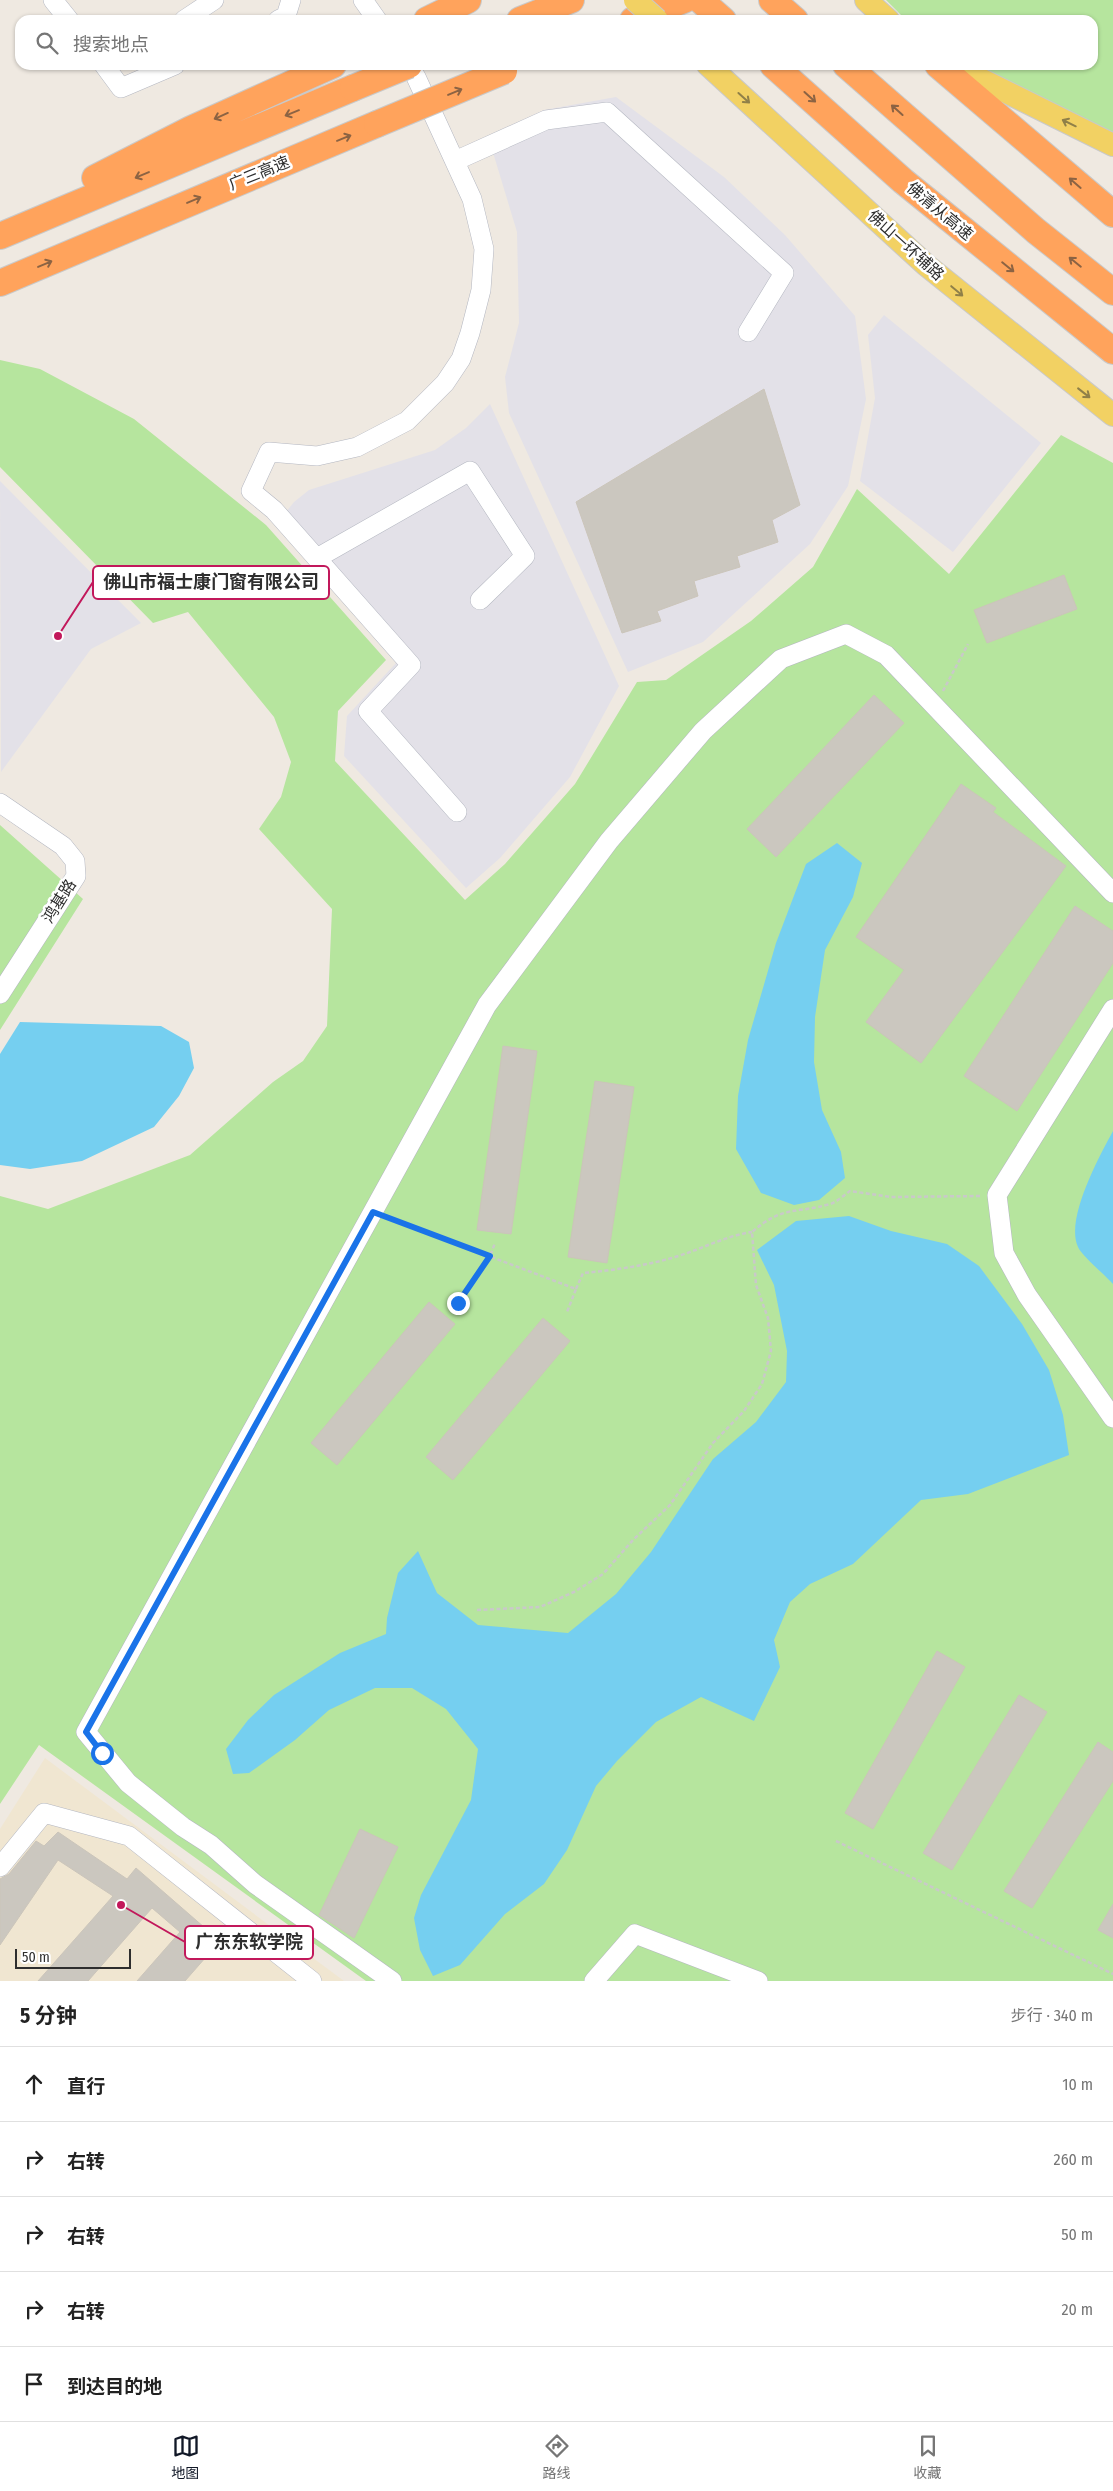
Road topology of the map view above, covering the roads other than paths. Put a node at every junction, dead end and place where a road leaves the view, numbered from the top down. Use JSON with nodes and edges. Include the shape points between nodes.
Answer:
{"nodes":[{"id":1,"x":53,"y":0,"type":"edge"},
{"id":2,"x":214,"y":0,"type":"edge"},
{"id":3,"x":291,"y":0,"type":"edge"},
{"id":4,"x":363,"y":0,"type":"edge"},
{"id":5,"x":468,"y":0,"type":"edge"},
{"id":6,"x":570,"y":0,"type":"edge"},
{"id":7,"x":635,"y":0,"type":"edge"},
{"id":8,"x":684,"y":0,"type":"edge"},
{"id":9,"x":700,"y":0,"type":"edge"},
{"id":10,"x":772,"y":0,"type":"edge"},
{"id":11,"x":866,"y":0,"type":"edge"},
{"id":12,"x":65,"y":15,"type":"edge"},
{"id":13,"x":192,"y":15,"type":"edge"},
{"id":14,"x":286,"y":15,"type":"edge"},
{"id":15,"x":373,"y":15,"type":"edge"},
{"id":16,"x":436,"y":15,"type":"edge"},
{"id":17,"x":532,"y":15,"type":"edge"},
{"id":18,"x":646,"y":15,"type":"edge"},
{"id":19,"x":652,"y":15,"type":"edge"},
{"id":20,"x":717,"y":15,"type":"edge"},
{"id":21,"x":789,"y":15,"type":"edge"},
{"id":22,"x":882,"y":15,"type":"edge"},
{"id":23,"x":112,"y":70,"type":"edge"},
{"id":24,"x":163,"y":70,"type":"edge"},
{"id":25,"x":322,"y":70,"type":"edge"},
{"id":26,"x":396,"y":70,"type":"edge"},
{"id":27,"x":411,"y":70,"type":"edge"},
{"id":28,"x":506,"y":70,"type":"edge"},
{"id":29,"x":713,"y":70,"type":"edge"},
{"id":30,"x":779,"y":70,"type":"edge"},
{"id":31,"x":852,"y":70,"type":"edge"},
{"id":32,"x":944,"y":70,"type":"edge"},
{"id":33,"x":962,"y":70,"type":"edge"},
{"id":34,"x":1113,"y":144,"type":"edge"},
{"id":35,"x":455,"y":161,"type":"junction"},
{"id":36,"x":1113,"y":214,"type":"edge"},
{"id":37,"x":0,"y":225,"type":"edge"},
{"id":38,"x":0,"y":236,"type":"edge"},
{"id":39,"x":0,"y":283,"type":"edge"},
{"id":40,"x":1113,"y":292,"type":"edge"},
{"id":41,"x":748,"y":332,"type":"dead end"},
{"id":42,"x":1113,"y":351,"type":"edge"},
{"id":43,"x":1113,"y":415,"type":"edge"},
{"id":44,"x":317,"y":558,"type":"junction"},
{"id":45,"x":480,"y":600,"type":"dead end"},
{"id":46,"x":0,"y":803,"type":"edge"},
{"id":47,"x":457,"y":812,"type":"dead end"},
{"id":48,"x":1113,"y":893,"type":"edge"},
{"id":49,"x":0,"y":994,"type":"edge"},
{"id":50,"x":1113,"y":1009,"type":"edge"},
{"id":51,"x":1113,"y":1418,"type":"edge"},
{"id":52,"x":0,"y":1867,"type":"edge"},
{"id":53,"x":312,"y":1981,"type":"edge"},
{"id":54,"x":392,"y":1981,"type":"edge"},
{"id":55,"x":594,"y":1981,"type":"edge"},
{"id":56,"x":758,"y":1981,"type":"edge"}],
"edges":[{"from":1,"to":12,"type":"street"},
{"from":2,"to":13,"type":"street"},
{"from":3,"to":14,"type":"street"},
{"from":4,"to":15,"type":"street"},
{"from":5,"to":16,"type":"highway"},
{"from":6,"to":17,"type":"highway"},
{"from":7,"to":19,"type":"main road","bridge":true},
{"from":8,"to":18,"type":"highway"},
{"from":9,"to":20,"type":"highway"},
{"from":10,"to":21,"type":"highway"},
{"from":11,"to":22,"type":"main road"},
{"from":23,"to":24,"type":"street","via":[[121,88]]},
{"from":25,"to":37,"type":"highway","one_way":true,"via":[[191,129]]},
{"from":26,"to":38,"type":"highway","one_way":true,"bridge":true},
{"from":27,"to":35,"type":"street"},
{"from":39,"to":28,"type":"highway","name":"广三高速","one_way":true,"bridge":true},
{"from":29,"to":43,"type":"main road","name":"佛山一环辅路","one_way":true,"via":[[969,301]]},
{"from":30,"to":42,"type":"highway","name":"佛清从高速","one_way":true,"via":[[903,181]]},
{"from":40,"to":31,"type":"highway","one_way":true,"via":[[1029,225]]},
{"from":36,"to":32,"type":"highway","one_way":true},
{"from":34,"to":33,"type":"main road","one_way":true},
{"from":35,"to":41,"type":"street","via":[[546,120],[607,112],[784,273]]},
{"from":35,"to":44,"type":"street","via":[[472,198],[484,248],[481,290],[461,359],[445,383],[407,421],[357,447],[317,456],[269,452],[251,491],[274,510]]},
{"from":44,"to":45,"type":"street","via":[[470,471],[525,556]]},
{"from":44,"to":47,"type":"street","via":[[411,665],[368,711]]},
{"from":46,"to":49,"type":"street","name":"鸿基路","via":[[63,846],[74,861],[76,876]]},
{"from":48,"to":54,"type":"street","via":[[886,655],[846,634],[781,660],[703,732],[609,841],[492,998],[86,1732],[128,1783],[211,1845],[256,1884]]},
{"from":50,"to":51,"type":"street","via":[[998,1195],[1004,1253],[1027,1295]]},
{"from":52,"to":53,"type":"street","via":[[44,1813],[129,1836]]},
{"from":55,"to":56,"type":"street","via":[[635,1934]]}]}
